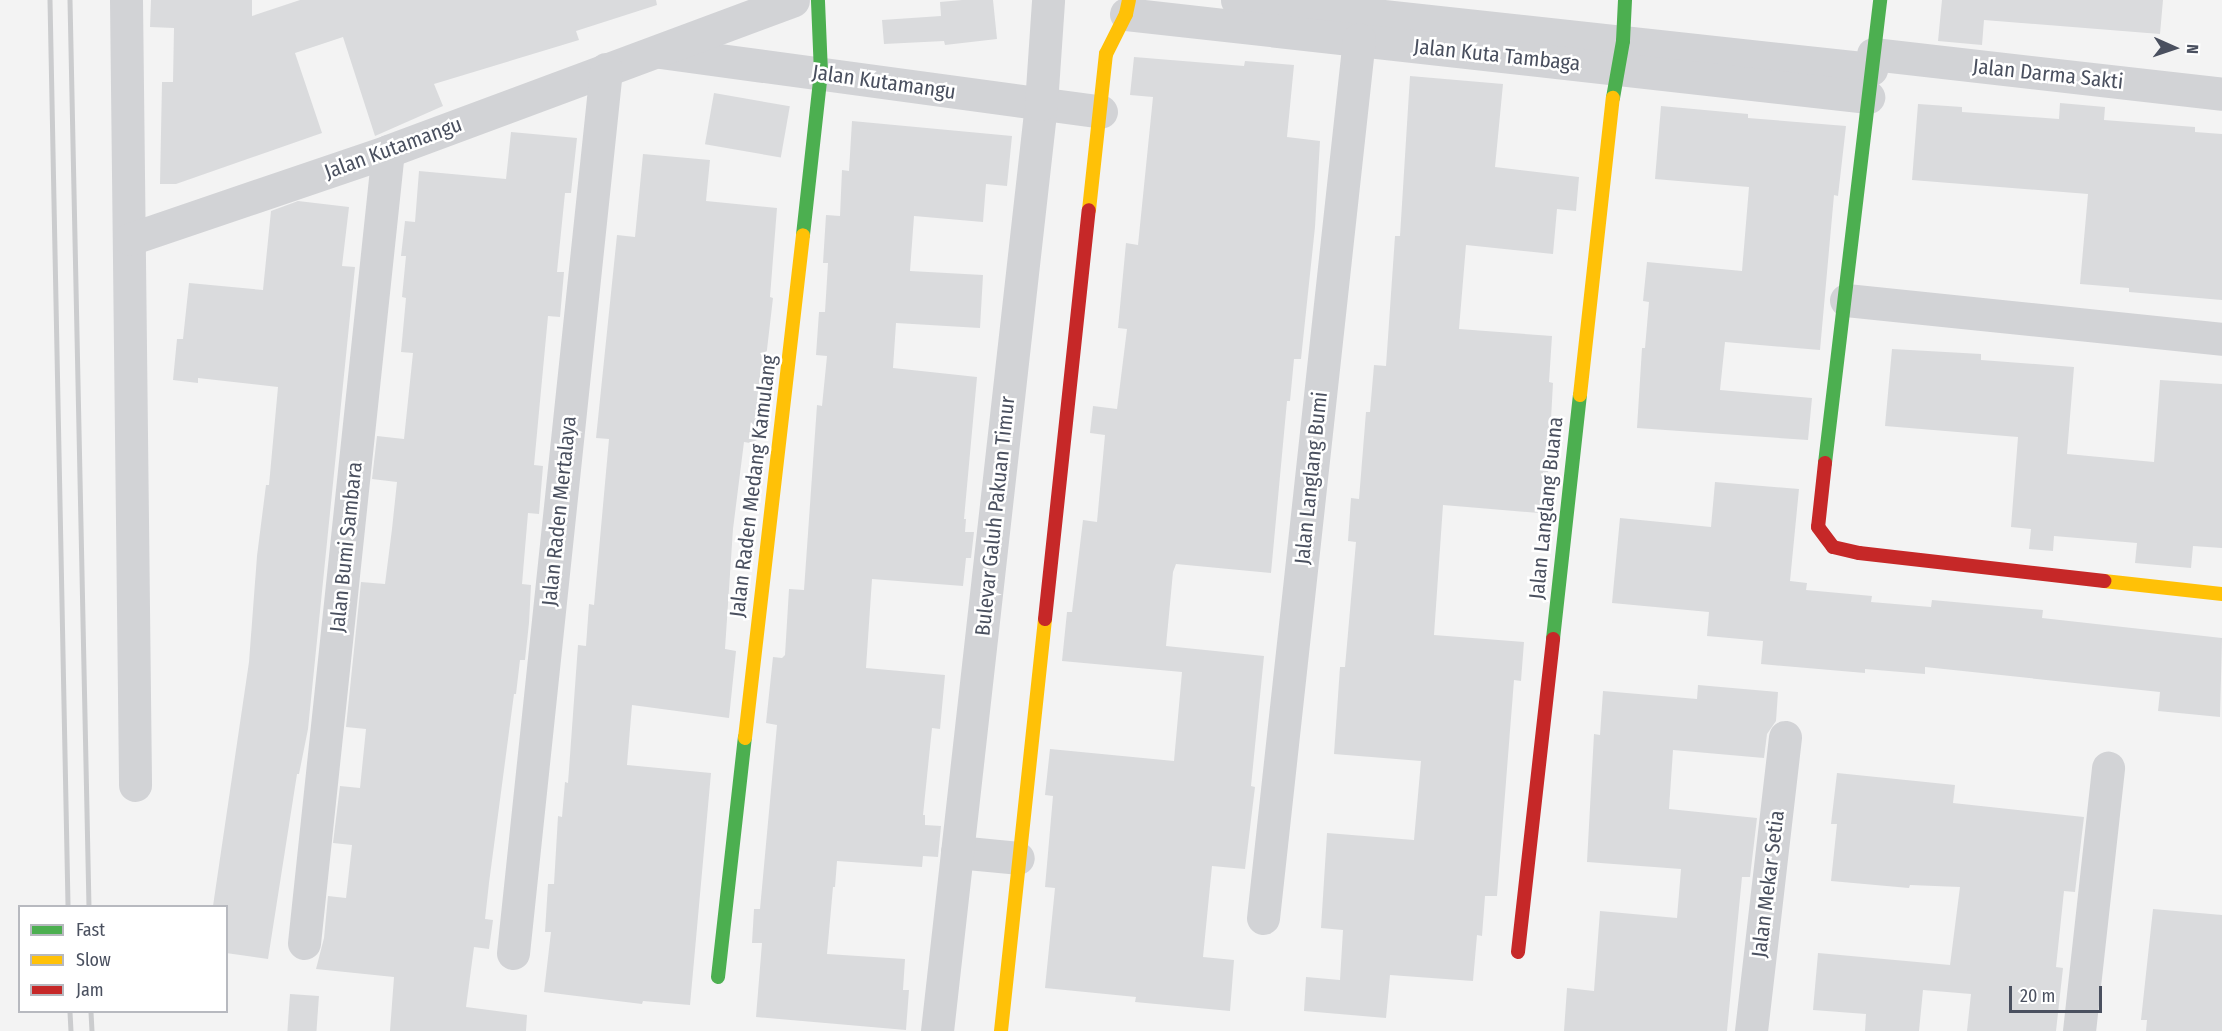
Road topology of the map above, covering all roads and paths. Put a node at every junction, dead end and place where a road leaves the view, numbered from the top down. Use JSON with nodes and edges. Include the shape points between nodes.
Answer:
{"nodes":[{"id":1,"x":126,"y":0,"type":"edge"},
{"id":2,"x":793,"y":0,"type":"edge"},
{"id":3,"x":818,"y":0,"type":"edge"},
{"id":4,"x":1048,"y":0,"type":"edge"},
{"id":5,"x":1238,"y":0,"type":"edge"},
{"id":6,"x":1625,"y":0,"type":"edge"},
{"id":7,"x":1880,"y":0,"type":"edge"},
{"id":8,"x":1127,"y":7,"type":"edge"},
{"id":9,"x":1359,"y":39,"type":"junction"},
{"id":10,"x":655,"y":52,"type":"junction"},
{"id":11,"x":1619,"y":55,"type":"junction"},
{"id":12,"x":606,"y":69,"type":"junction"},
{"id":13,"x":821,"y":73,"type":"junction"},
{"id":14,"x":1871,"y":74,"type":"junction"},
{"id":15,"x":2222,"y":93,"type":"edge"},
{"id":16,"x":1041,"y":104,"type":"junction"},
{"id":17,"x":1101,"y":112,"type":"junction"},
{"id":18,"x":388,"y":151,"type":"junction"},
{"id":19,"x":130,"y":239,"type":"junction"},
{"id":20,"x":1846,"y":300,"type":"junction"},
{"id":21,"x":2222,"y":339,"type":"edge"},
{"id":22,"x":2222,"y":594,"type":"edge"},
{"id":23,"x":1785,"y":737,"type":"dead end"},
{"id":24,"x":2108,"y":768,"type":"dead end"},
{"id":25,"x":135,"y":785,"type":"dead end"},
{"id":26,"x":957,"y":852,"type":"junction"},
{"id":27,"x":1018,"y":858,"type":"junction"},
{"id":28,"x":1263,"y":918,"type":"dead end"},
{"id":29,"x":304,"y":943,"type":"dead end"},
{"id":30,"x":1518,"y":952,"type":"dead end"},
{"id":31,"x":513,"y":953,"type":"dead end"},
{"id":32,"x":718,"y":977,"type":"dead end"},
{"id":33,"x":937,"y":1031,"type":"edge"},
{"id":34,"x":1001,"y":1031,"type":"edge"},
{"id":35,"x":1751,"y":1031,"type":"edge"},
{"id":36,"x":2079,"y":1031,"type":"edge"}],
"edges":[{"from":1,"to":19,"type":"street"},
{"from":2,"to":10,"type":"street","name":"Jalan Kutamangu"},
{"from":3,"to":13,"type":"street","name":"Jalan Raden Medang Kamulang"},
{"from":4,"to":16,"type":"street","name":"Bulevar Galuh Pakuan Timur"},
{"from":5,"to":11,"type":"street","name":"Jalan Kuta Tambaga"},
{"from":6,"to":11,"type":"street","name":"Jalan Langlang Buana"},
{"from":7,"to":14,"type":"street"},
{"from":8,"to":9,"type":"street","name":"Jalan Kuta Tambaga"},
{"from":8,"to":17,"type":"street","via":[[1106,54]]},
{"from":9,"to":11,"type":"street","name":"Jalan Kuta Tambaga"},
{"from":9,"to":28,"type":"street","name":"Jalan Langlang Bumi"},
{"from":10,"to":12,"type":"street","name":"Jalan Kutamangu"},
{"from":10,"to":13,"type":"street","name":"Jalan Kutamangu"},
{"from":11,"to":14,"type":"street","name":"Jalan Kuta Tambaga"},
{"from":11,"to":30,"type":"street","name":"Jalan Langlang Buana"},
{"from":12,"to":18,"type":"street","name":"Jalan Kutamangu"},
{"from":12,"to":31,"type":"street","name":"Jalan Raden Mertalaya"},
{"from":13,"to":16,"type":"street","name":"Jalan Kutamangu"},
{"from":13,"to":32,"type":"street","name":"Jalan Raden Medang Kamulang"},
{"from":14,"to":15,"type":"street","name":"Jalan Darma Sakti"},
{"from":14,"to":20,"type":"street"},
{"from":16,"to":17,"type":"street","name":"Jalan Kutamangu"},
{"from":16,"to":26,"type":"street","name":"Bulevar Galuh Pakuan Timur"},
{"from":17,"to":27,"type":"street"},
{"from":18,"to":19,"type":"street","name":"Jalan Kutamangu"},
{"from":18,"to":29,"type":"street","name":"Jalan Bumi Sambara"},
{"from":19,"to":25,"type":"street"},
{"from":20,"to":21,"type":"street"},
{"from":20,"to":22,"type":"street","via":[[1818,527],[1833,547]]},
{"from":23,"to":35,"type":"street","name":"Jalan Mekar Setia"},
{"from":24,"to":36,"type":"street"},
{"from":26,"to":27,"type":"street"},
{"from":26,"to":33,"type":"street","name":"Bulevar Galuh Pakuan Timur"},
{"from":27,"to":34,"type":"street"}]}
